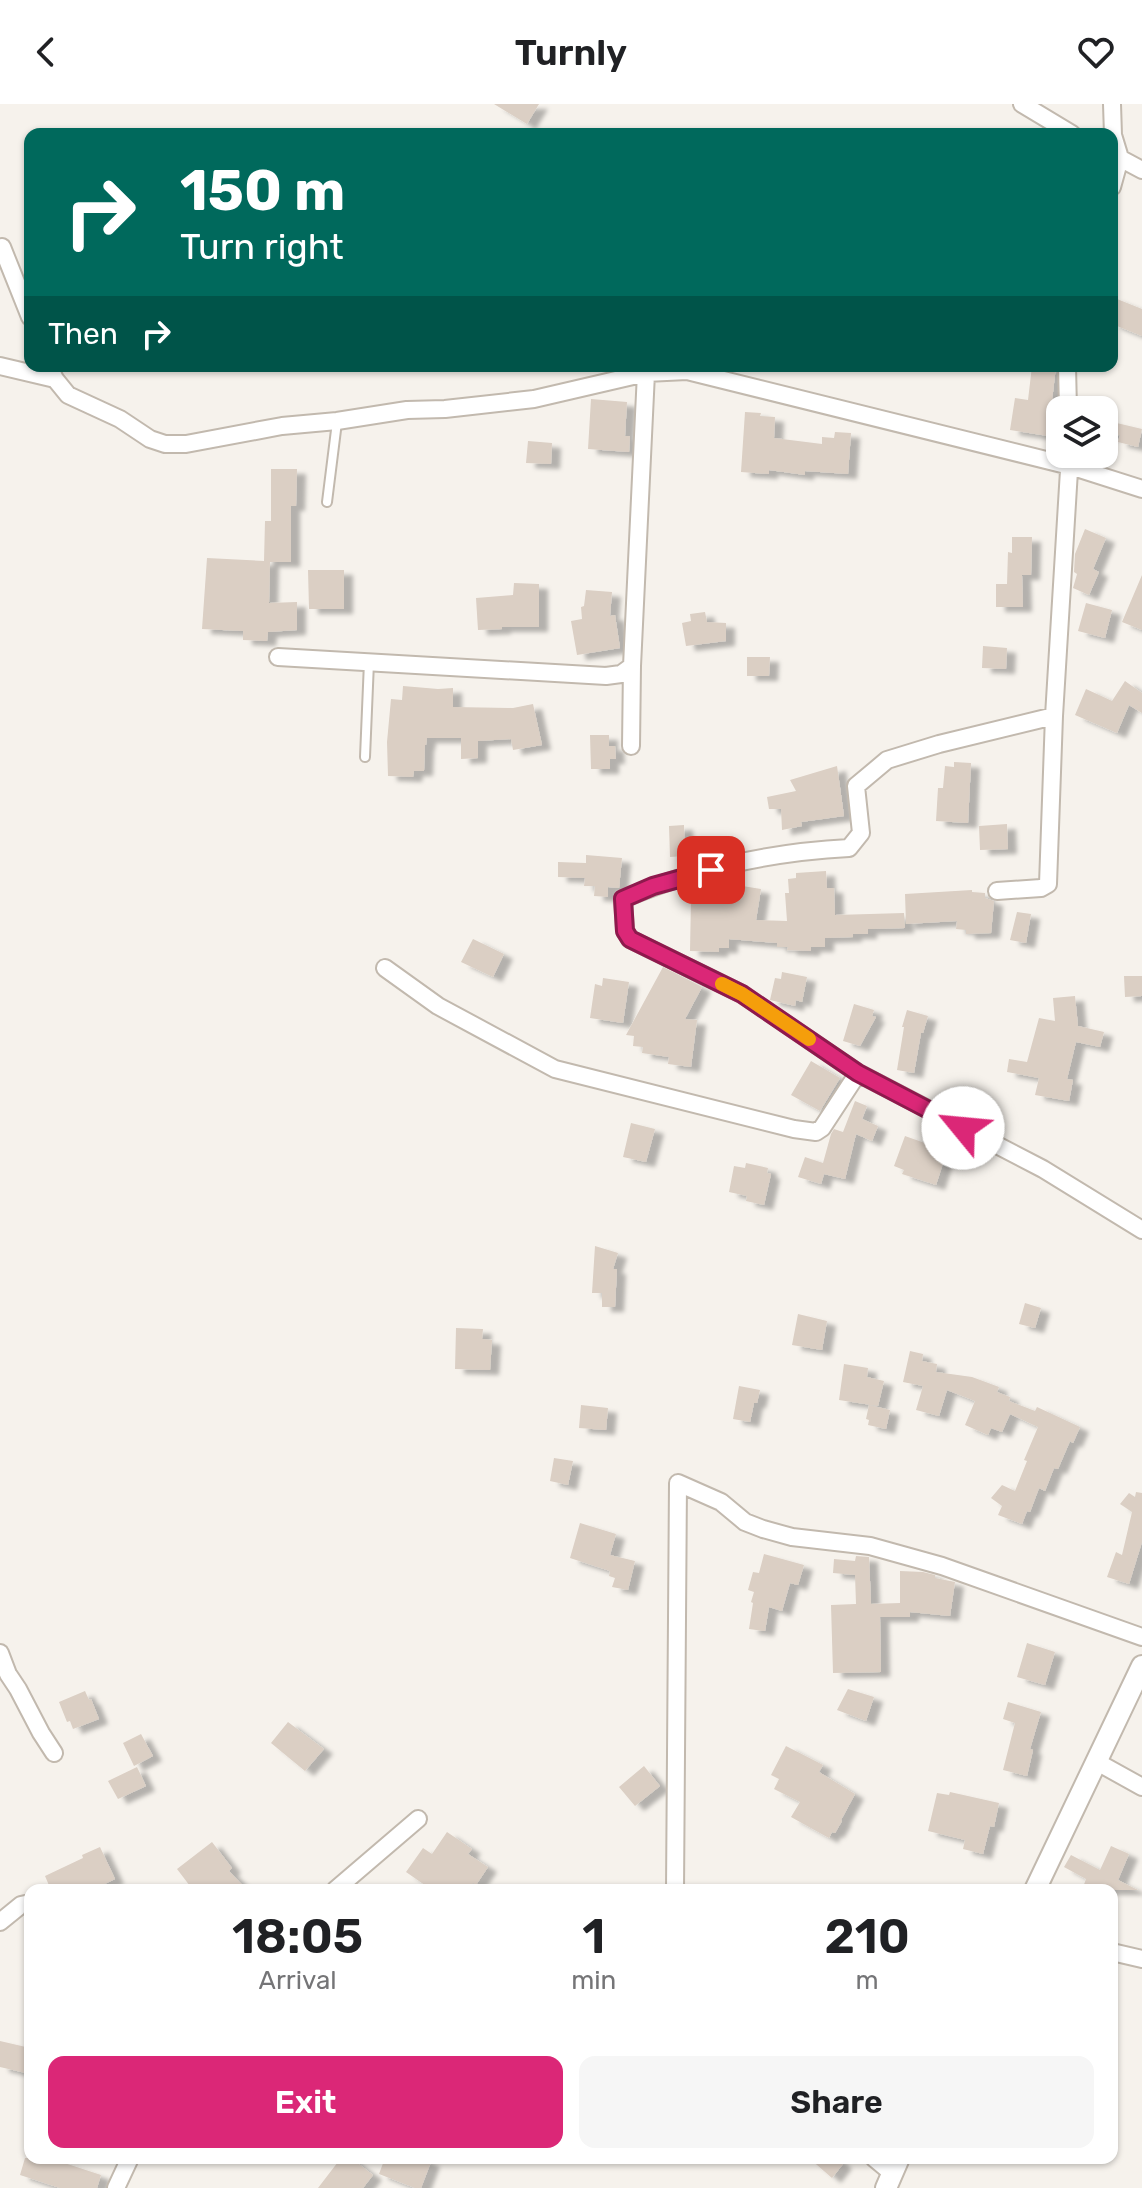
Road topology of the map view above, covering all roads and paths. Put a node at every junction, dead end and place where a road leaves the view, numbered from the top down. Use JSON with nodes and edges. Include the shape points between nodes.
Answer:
{"nodes":[{"id":1,"x":1022,"y":104,"type":"edge"},
{"id":2,"x":1112,"y":104,"type":"edge"},
{"id":3,"x":1062,"y":128,"type":"edge"},
{"id":4,"x":1113,"y":128,"type":"edge"},
{"id":5,"x":1118,"y":157,"type":"edge"},
{"id":6,"x":1142,"y":170,"type":"edge"},
{"id":7,"x":2,"y":247,"type":"dead end"},
{"id":8,"x":24,"y":302,"type":"edge"},
{"id":9,"x":0,"y":366,"type":"edge"},
{"id":10,"x":24,"y":369,"type":"edge"},
{"id":11,"x":52,"y":372,"type":"edge"},
{"id":12,"x":666,"y":372,"type":"edge"},
{"id":13,"x":691,"y":372,"type":"edge"},
{"id":14,"x":1067,"y":372,"type":"edge"},
{"id":15,"x":646,"y":373,"type":"junction"},
{"id":16,"x":1068,"y":396,"type":"edge"},
{"id":17,"x":337,"y":421,"type":"junction"},
{"id":18,"x":1046,"y":454,"type":"edge"},
{"id":19,"x":1070,"y":468,"type":"edge"},
{"id":20,"x":1090,"y":468,"type":"edge"},
{"id":21,"x":1142,"y":489,"type":"edge"},
{"id":22,"x":327,"y":502,"type":"dead end"},
{"id":23,"x":278,"y":657,"type":"dead end"},
{"id":24,"x":369,"y":662,"type":"junction"},
{"id":25,"x":632,"y":666,"type":"junction"},
{"id":26,"x":1054,"y":716,"type":"junction"},
{"id":27,"x":631,"y":746,"type":"dead end"},
{"id":28,"x":365,"y":757,"type":"dead end"},
{"id":29,"x":997,"y":891,"type":"dead end"},
{"id":30,"x":385,"y":968,"type":"dead end"},
{"id":31,"x":858,"y":1073,"type":"junction"},
{"id":32,"x":1142,"y":1230,"type":"edge"},
{"id":33,"x":1142,"y":1637,"type":"edge"},
{"id":34,"x":0,"y":1653,"type":"edge"},
{"id":35,"x":1142,"y":1666,"type":"edge"},
{"id":36,"x":54,"y":1753,"type":"dead end"},
{"id":37,"x":1097,"y":1762,"type":"junction"},
{"id":38,"x":1142,"y":1787,"type":"edge"},
{"id":39,"x":418,"y":1819,"type":"dead end"},
{"id":40,"x":342,"y":1884,"type":"edge"},
{"id":41,"x":675,"y":1884,"type":"edge"},
{"id":42,"x":1038,"y":1884,"type":"edge"},
{"id":43,"x":24,"y":1904,"type":"edge"},
{"id":44,"x":0,"y":1922,"type":"edge"},
{"id":45,"x":1118,"y":1953,"type":"edge"},
{"id":46,"x":1142,"y":1959,"type":"edge"},
{"id":47,"x":127,"y":2164,"type":"edge"},
{"id":48,"x":116,"y":2188,"type":"edge"}],
"edges":[{"from":1,"to":3,"type":"street"},
{"from":2,"to":4,"type":"street"},
{"from":5,"to":6,"type":"street"},
{"from":7,"to":8,"type":"street"},
{"from":9,"to":10,"type":"street"},
{"from":11,"to":17,"type":"street","via":[[68,395],[165,444]]},
{"from":12,"to":15,"type":"street"},
{"from":13,"to":18,"type":"street"},
{"from":14,"to":16,"type":"street"},
{"from":15,"to":17,"type":"street","via":[[534,399]]},
{"from":15,"to":25,"type":"street"},
{"from":17,"to":22,"type":"lane"},
{"from":19,"to":26,"type":"street"},
{"from":20,"to":21,"type":"street"},
{"from":23,"to":24,"type":"street"},
{"from":24,"to":25,"type":"street","via":[[606,676]]},
{"from":24,"to":28,"type":"lane"},
{"from":25,"to":27,"type":"street"},
{"from":26,"to":29,"type":"street","via":[[1048,884]]},
{"from":26,"to":31,"type":"street","via":[[887,760],[856,786],[861,833],[849,848],[740,862],[623,899],[630,939],[742,994]]},
{"from":30,"to":31,"type":"street","via":[[438,1006],[555,1069],[794,1129],[822,1128]]},
{"from":31,"to":32,"type":"street","via":[[1043,1169]]},
{"from":33,"to":41,"type":"street","via":[[942,1566],[870,1546],[763,1529],[678,1483]]},
{"from":34,"to":36,"type":"street"},
{"from":35,"to":37,"type":"street"},
{"from":37,"to":38,"type":"street"},
{"from":37,"to":42,"type":"street"},
{"from":39,"to":40,"type":"street"},
{"from":43,"to":44,"type":"street"},
{"from":45,"to":46,"type":"street"},
{"from":47,"to":48,"type":"street"}]}
